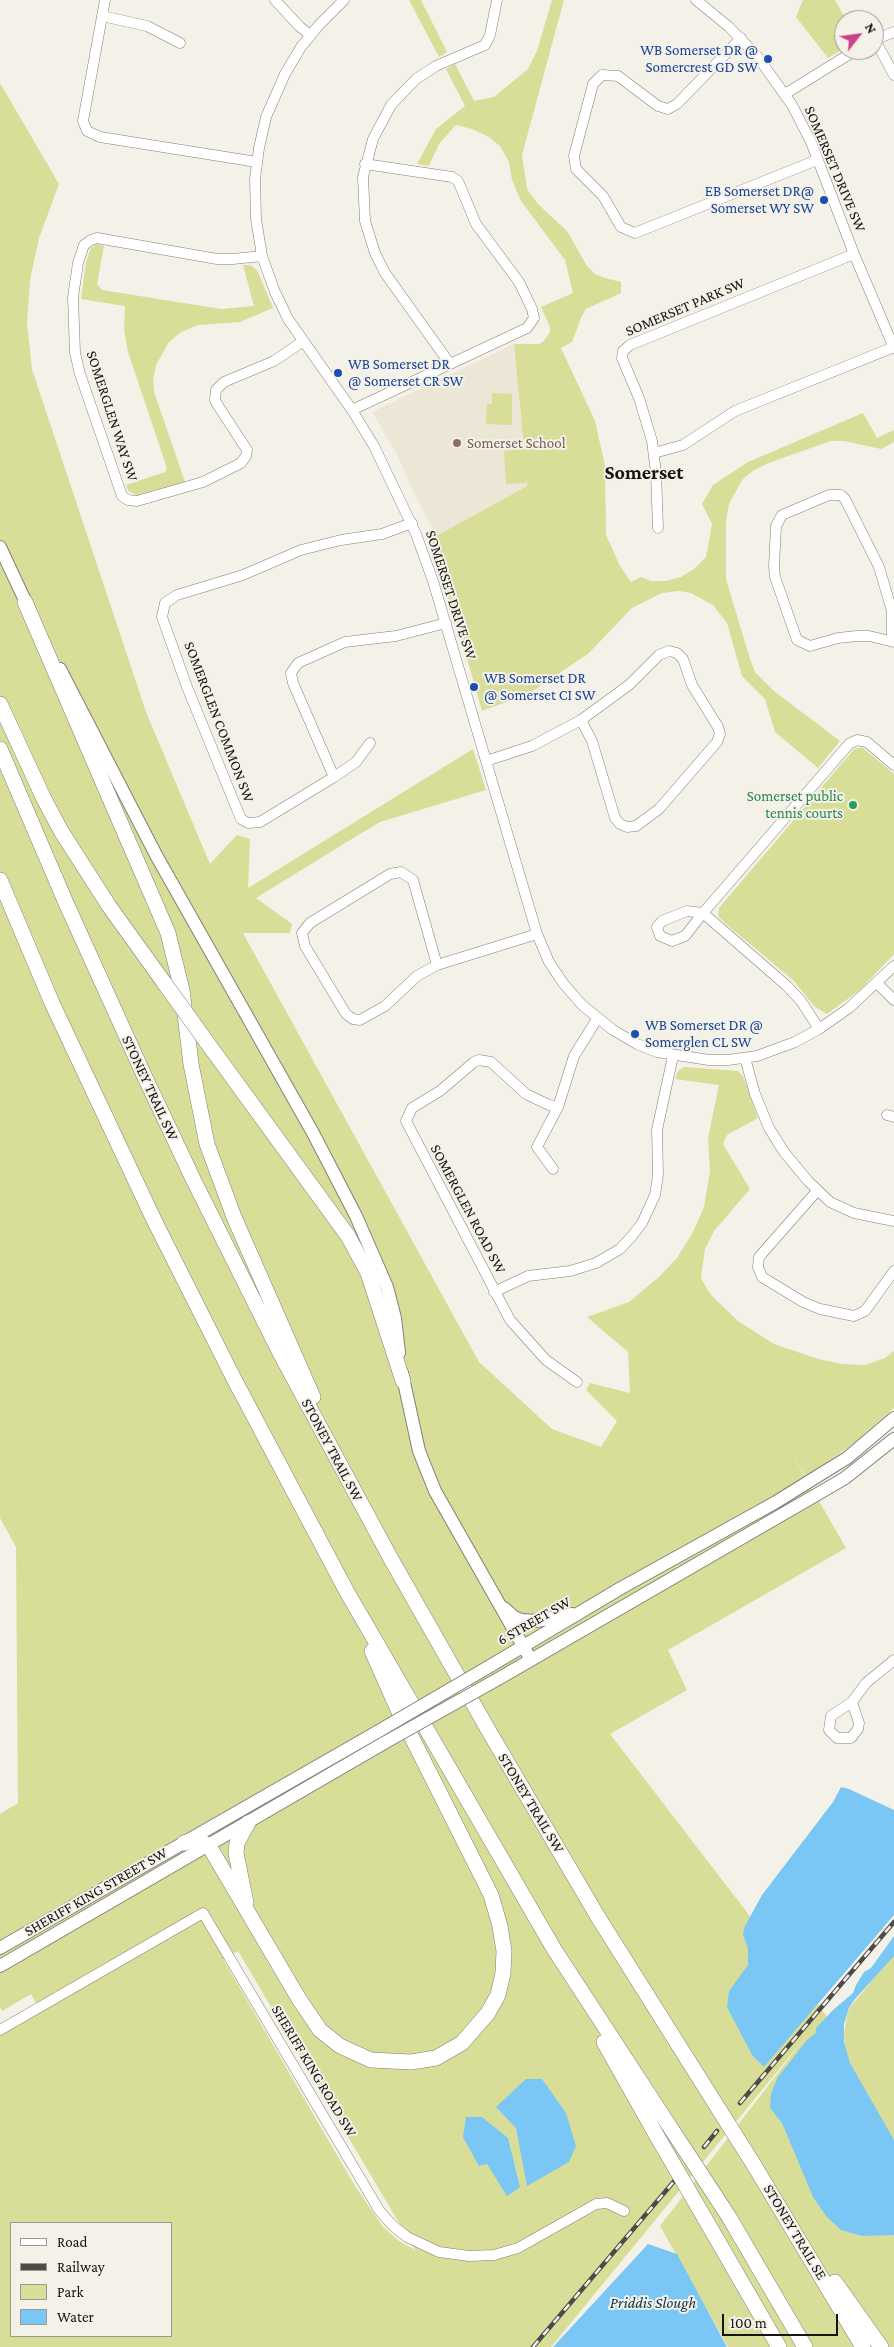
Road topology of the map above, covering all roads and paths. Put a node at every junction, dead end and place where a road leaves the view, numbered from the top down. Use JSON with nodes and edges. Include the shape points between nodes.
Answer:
{"nodes":[{"id":1,"x":105,"y":0,"type":"edge"},
{"id":2,"x":275,"y":0,"type":"edge"},
{"id":3,"x":344,"y":0,"type":"edge"},
{"id":4,"x":497,"y":0,"type":"edge"},
{"id":5,"x":696,"y":0,"type":"edge"},
{"id":6,"x":102,"y":16,"type":"junction"},
{"id":7,"x":310,"y":35,"type":"junction"},
{"id":8,"x":741,"y":38,"type":"junction"},
{"id":9,"x":180,"y":43,"type":"dead end"},
{"id":10,"x":884,"y":58,"type":"edge"},
{"id":11,"x":840,"y":60,"type":"edge"},
{"id":12,"x":894,"y":75,"type":"edge"},
{"id":13,"x":785,"y":94,"type":"junction"},
{"id":14,"x":818,"y":160,"type":"junction"},
{"id":15,"x":257,"y":162,"type":"junction"},
{"id":16,"x":365,"y":164,"type":"junction"},
{"id":17,"x":854,"y":254,"type":"junction"},
{"id":18,"x":262,"y":256,"type":"junction"},
{"id":19,"x":302,"y":342,"type":"junction"},
{"id":20,"x":894,"y":348,"type":"edge"},
{"id":21,"x":450,"y":364,"type":"junction"},
{"id":22,"x":352,"y":410,"type":"junction"},
{"id":23,"x":654,"y":453,"type":"junction"},
{"id":24,"x":412,"y":523,"type":"junction"},
{"id":25,"x":658,"y":528,"type":"dead end"},
{"id":26,"x":0,"y":547,"type":"edge"},
{"id":27,"x":25,"y":602,"type":"junction"},
{"id":28,"x":446,"y":623,"type":"junction"},
{"id":29,"x":893,"y":642,"type":"edge"},
{"id":30,"x":0,"y":704,"type":"edge"},
{"id":31,"x":581,"y":720,"type":"junction"},
{"id":32,"x":370,"y":743,"type":"dead end"},
{"id":33,"x":0,"y":749,"type":"edge"},
{"id":34,"x":486,"y":761,"type":"junction"},
{"id":35,"x":894,"y":765,"type":"edge"},
{"id":36,"x":334,"y":776,"type":"junction"},
{"id":37,"x":0,"y":880,"type":"edge"},
{"id":38,"x":0,"y":895,"type":"edge"},
{"id":39,"x":537,"y":934,"type":"junction"},
{"id":40,"x":26,"y":943,"type":"junction"},
{"id":41,"x":437,"y":964,"type":"junction"},
{"id":42,"x":894,"y":966,"type":"edge"},
{"id":43,"x":877,"y":983,"type":"junction"},
{"id":44,"x":894,"y":1000,"type":"edge"},
{"id":45,"x":597,"y":1019,"type":"junction"},
{"id":46,"x":819,"y":1029,"type":"junction"},
{"id":47,"x":673,"y":1056,"type":"junction"},
{"id":48,"x":745,"y":1058,"type":"junction"},
{"id":49,"x":558,"y":1107,"type":"junction"},
{"id":50,"x":553,"y":1169,"type":"dead end"},
{"id":51,"x":818,"y":1191,"type":"junction"},
{"id":52,"x":894,"y":1220,"type":"edge"},
{"id":53,"x":894,"y":1271,"type":"edge"},
{"id":54,"x":494,"y":1292,"type":"junction"},
{"id":55,"x":403,"y":1381,"type":"junction"},
{"id":56,"x":577,"y":1382,"type":"dead end"},
{"id":57,"x":894,"y":1418,"type":"edge"},
{"id":58,"x":894,"y":1439,"type":"edge"},
{"id":59,"x":351,"y":1485,"type":"junction"},
{"id":60,"x":488,"y":1587,"type":"junction"},
{"id":61,"x":347,"y":1592,"type":"junction"},
{"id":62,"x":591,"y":1607,"type":"junction"},
{"id":63,"x":523,"y":1648,"type":"junction"},
{"id":64,"x":531,"y":1660,"type":"junction"},
{"id":65,"x":894,"y":1660,"type":"edge"},
{"id":66,"x":852,"y":1702,"type":"dead end"},
{"id":67,"x":248,"y":1822,"type":"junction"},
{"id":68,"x":184,"y":1842,"type":"junction"},
{"id":69,"x":208,"y":1846,"type":"junction"},
{"id":70,"x":257,"y":1930,"type":"junction"},
{"id":71,"x":0,"y":1948,"type":"edge"},
{"id":72,"x":554,"y":1948,"type":"junction"},
{"id":73,"x":0,"y":1966,"type":"edge"},
{"id":74,"x":59,"y":1982,"type":"dead end"},
{"id":75,"x":65,"y":1992,"type":"junction"},
{"id":76,"x":0,"y":2030,"type":"edge"},
{"id":77,"x":725,"y":2119,"type":"joint"},
{"id":78,"x":776,"y":2200,"type":"junction"},
{"id":79,"x":624,"y":2210,"type":"dead end"},
{"id":80,"x":779,"y":2347,"type":"edge"},
{"id":81,"x":805,"y":2347,"type":"edge"},
{"id":82,"x":863,"y":2347,"type":"edge"},
{"id":83,"x":881,"y":2347,"type":"edge"}],
"edges":[{"from":1,"to":6,"type":"street"},
{"from":2,"to":7,"type":"street"},
{"from":3,"to":7,"type":"street","name":"SOMERSET DRIVE SW"},
{"from":4,"to":16,"type":"street","via":[[486,44],[436,66],[416,79],[380,122]]},
{"from":5,"to":8,"type":"street","name":"SOMERSET DRIVE SW"},
{"from":6,"to":9,"type":"street","via":[[147,26]]},
{"from":6,"to":15,"type":"street","via":[[83,121],[87,132],[100,137]]},
{"from":7,"to":15,"type":"street","name":"SOMERSET DRIVE SW","via":[[292,60],[275,95],[262,132]]},
{"from":8,"to":13,"type":"street","name":"SOMERSET DRIVE SW"},
{"from":8,"to":14,"type":"street","via":[[677,104],[668,109],[658,106],[618,76],[602,74],[593,84],[574,156],[576,169],[603,196],[621,227],[635,233]]},
{"from":10,"to":12,"type":"street"},
{"from":11,"to":13,"type":"street"},
{"from":13,"to":14,"type":"street","name":"SOMERSET DRIVE SW"},
{"from":14,"to":17,"type":"street","name":"SOMERSET DRIVE SW"},
{"from":15,"to":18,"type":"street","name":"SOMERSET DRIVE SW","via":[[256,219]]},
{"from":16,"to":21,"type":"street","via":[[362,202],[374,253]]},
{"from":16,"to":21,"type":"street","via":[[452,177],[458,181],[476,224],[519,282],[532,309],[534,318],[527,328]]},
{"from":17,"to":20,"type":"street","name":"SOMERSET DRIVE SW"},
{"from":17,"to":23,"type":"street","name":"SOMERSET PARK SW","via":[[626,347],[622,358],[644,411]]},
{"from":18,"to":19,"type":"street","name":"SOMERSET DRIVE SW","via":[[275,292]]},
{"from":18,"to":19,"type":"street","name":"SOMERGLEN WAY SW","via":[[217,259],[97,238],[84,246],[73,297],[75,353],[122,496],[137,501],[209,480],[240,464],[247,450],[217,404],[216,390],[224,382],[274,361]]},
{"from":19,"to":22,"type":"street","name":"SOMERSET DRIVE SW"},
{"from":20,"to":23,"type":"street","via":[[735,411],[683,445]]},
{"from":21,"to":22,"type":"street"},
{"from":22,"to":24,"type":"street","name":"SOMERSET DRIVE SW","via":[[382,460]]},
{"from":23,"to":25,"type":"street","name":"SOMERSET PARK SW"},
{"from":24,"to":28,"type":"street","name":"SOMERSET DRIVE SW"},
{"from":24,"to":36,"type":"street","name":"SOMERGLEN COMMON SW","via":[[382,534],[301,550],[243,575],[177,595],[163,606],[162,616],[195,709],[241,818],[248,823],[260,822]]},
{"from":26,"to":27,"type":"main road"},
{"from":27,"to":55,"type":"main road","via":[[156,855],[356,1216],[387,1287],[395,1318]]},
{"from":27,"to":59,"type":"highway","via":[[168,933],[182,990],[201,1121],[215,1171]]},
{"from":28,"to":34,"type":"street","name":"SOMERSET DRIVE SW"},
{"from":28,"to":36,"type":"street","via":[[396,636],[333,645],[301,660],[293,668],[292,683]]},
{"from":29,"to":29,"type":"street","via":[[857,636],[810,646],[797,640],[774,566],[776,526],[782,515],[829,495],[845,499],[879,567],[892,610]]},
{"from":30,"to":55,"type":"highway","bridge":true,"via":[[61,831],[109,906],[348,1236],[368,1273]]},
{"from":31,"to":31,"type":"street","via":[[623,690],[659,655],[669,651],[683,659],[692,685],[720,734],[717,742],[659,809],[636,826],[627,827],[615,818],[592,741]]},
{"from":31,"to":34,"type":"street","via":[[532,746]]},
{"from":32,"to":36,"type":"street","via":[[356,762]]},
{"from":33,"to":59,"type":"highway","name":"STONEY TRAIL SW","via":[[108,999],[194,1181]]},
{"from":34,"to":39,"type":"street","name":"SOMERSET DRIVE SW"},
{"from":35,"to":46,"type":"street","via":[[867,742],[857,740],[849,744],[703,914],[787,986]]},
{"from":37,"to":40,"type":"highway"},
{"from":38,"to":40,"type":"highway"},
{"from":39,"to":41,"type":"street"},
{"from":39,"to":45,"type":"street","name":"SOMERSET DRIVE SW","via":[[549,962],[563,983]]},
{"from":40,"to":61,"type":"highway","via":[[154,1220],[232,1377]]},
{"from":41,"to":41,"type":"street","via":[[417,976],[385,1006],[366,1018],[353,1019],[346,1014],[305,946],[302,933],[310,923],[390,874],[401,872],[413,880]]},
{"from":42,"to":43,"type":"street","name":"SOMERSET DRIVE SW"},
{"from":43,"to":44,"type":"street"},
{"from":43,"to":46,"type":"street","name":"SOMERSET DRIVE SW"},
{"from":45,"to":47,"type":"street","name":"SOMERSET DRIVE SW","via":[[637,1044]]},
{"from":45,"to":49,"type":"street","via":[[574,1056]]},
{"from":46,"to":48,"type":"street","name":"SOMERSET DRIVE SW","via":[[795,1042]]},
{"from":47,"to":48,"type":"street","name":"SOMERSET DRIVE SW","via":[[709,1060]]},
{"from":47,"to":54,"type":"street","name":"SOMERGLEN ROAD SW","via":[[657,1130],[655,1195],[642,1223],[620,1249],[596,1263],[570,1271],[528,1276]]},
{"from":48,"to":51,"type":"street","via":[[769,1128],[794,1166]]},
{"from":49,"to":50,"type":"street","via":[[537,1147]]},
{"from":49,"to":54,"type":"street","name":"SOMERGLEN ROAD SW","via":[[526,1094],[491,1062],[479,1060],[412,1108],[407,1117],[407,1126]]},
{"from":51,"to":52,"type":"street","via":[[830,1202],[854,1213]]},
{"from":51,"to":53,"type":"street","via":[[759,1257],[762,1277],[803,1302],[854,1316],[865,1311]]},
{"from":54,"to":56,"type":"street","via":[[510,1320],[535,1350]]},
{"from":55,"to":60,"type":"main road","via":[[426,1470],[444,1510]]},
{"from":57,"to":62,"type":"main road","name":"6 STREET SW","via":[[828,1470]]},
{"from":58,"to":64,"type":"main road","via":[[845,1478]]},
{"from":59,"to":77,"type":"highway","name":"STONEY TRAIL SW","via":[[598,1917]]},
{"from":60,"to":62,"type":"main road","via":[[509,1613],[522,1620],[550,1619]]},
{"from":60,"to":63,"type":"main road"},
{"from":61,"to":70,"type":"highway","via":[[387,1687],[491,1895],[504,1951],[498,1995],[476,2029],[447,2053],[411,2062],[371,2060],[340,2046],[320,2030]]},
{"from":61,"to":72,"type":"highway"},
{"from":62,"to":63,"type":"main road","name":"6 STREET SW"},
{"from":63,"to":64,"type":"main road"},
{"from":63,"to":68,"type":"main road","name":"6 STREET SW","bridge":true},
{"from":64,"to":67,"type":"main road","bridge":true},
{"from":65,"to":66,"type":"street","via":[[866,1682]]},
{"from":67,"to":69,"type":"main road"},
{"from":67,"to":70,"type":"highway","via":[[237,1843],[236,1853],[245,1900]]},
{"from":68,"to":69,"type":"highway","via":[[197,1839]]},
{"from":68,"to":71,"type":"main road","name":"SHERIFF KING STREET SW"},
{"from":69,"to":70,"type":"highway"},
{"from":69,"to":73,"type":"main road","name":"SHERIFF KING STREET SW"},
{"from":72,"to":80,"type":"highway","bridge":true,"via":[[658,2138]]},
{"from":72,"to":81,"type":"highway","bridge":true,"via":[[721,2206]]},
{"from":74,"to":75,"type":"street"},
{"from":75,"to":76,"type":"street","name":"SHERIFF KING ROAD SW"},
{"from":75,"to":79,"type":"street","name":"SHERIFF KING ROAD SW","via":[[203,1912],[379,2210],[407,2237],[439,2252],[494,2256],[522,2245],[596,2204],[607,2203]]},
{"from":77,"to":78,"type":"highway","name":"STONEY TRAIL SE","bridge":true},
{"from":78,"to":82,"type":"highway","name":"STONEY TRAIL SE"},
{"from":78,"to":83,"type":"highway"}]}
